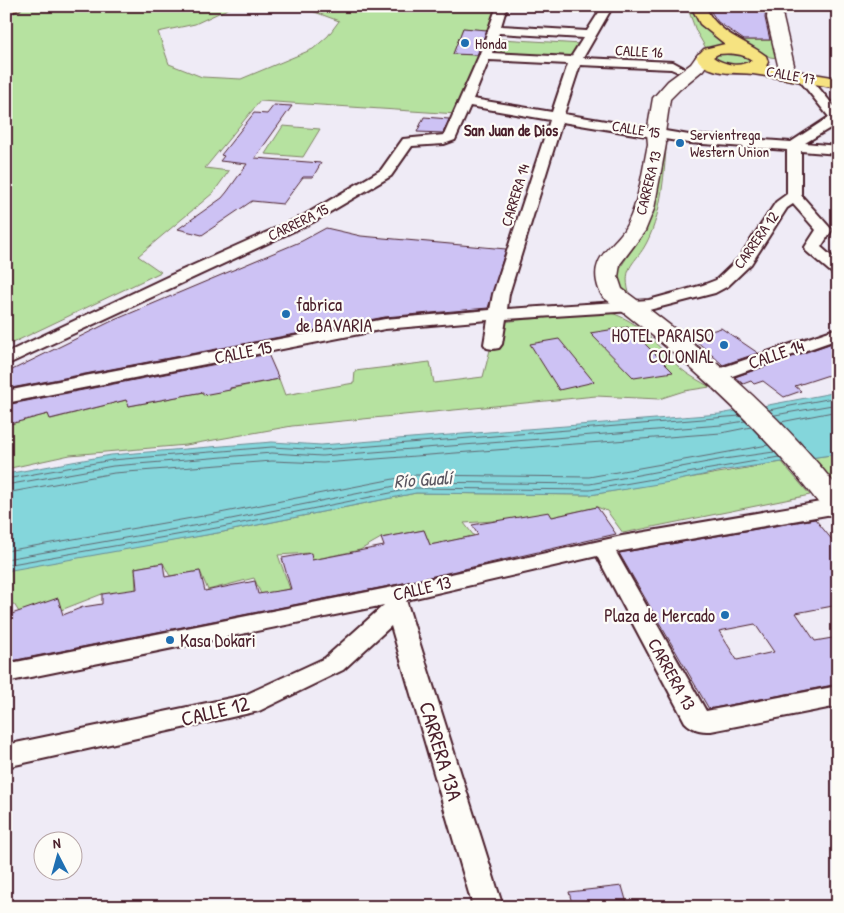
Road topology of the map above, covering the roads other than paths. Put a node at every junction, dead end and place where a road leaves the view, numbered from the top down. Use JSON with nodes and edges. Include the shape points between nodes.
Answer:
{"nodes":[{"id":1,"x":15,"y":6,"type":"edge"},
{"id":2,"x":502,"y":6,"type":"edge"},
{"id":3,"x":608,"y":6,"type":"edge"},
{"id":4,"x":698,"y":6,"type":"edge"},
{"id":5,"x":775,"y":6,"type":"edge"},
{"id":6,"x":6,"y":10,"type":"edge"},
{"id":7,"x":494,"y":30,"type":"junction"},
{"id":8,"x":591,"y":34,"type":"junction"},
{"id":9,"x":782,"y":46,"type":"junction"},
{"id":10,"x":485,"y":56,"type":"junction"},
{"id":11,"x":696,"y":59,"type":"junction"},
{"id":12,"x":748,"y":60,"type":"junction"},
{"id":13,"x":575,"y":61,"type":"junction"},
{"id":14,"x":786,"y":65,"type":"junction"},
{"id":15,"x":803,"y":77,"type":"junction"},
{"id":16,"x":838,"y":78,"type":"edge"},
{"id":17,"x":838,"y":83,"type":"edge"},
{"id":18,"x":466,"y":102,"type":"junction"},
{"id":19,"x":557,"y":117,"type":"junction"},
{"id":20,"x":663,"y":134,"type":"junction"},
{"id":21,"x":794,"y":148,"type":"junction"},
{"id":22,"x":838,"y":150,"type":"edge"},
{"id":23,"x":794,"y":196,"type":"junction"},
{"id":24,"x":838,"y":270,"type":"edge"},
{"id":25,"x":631,"y":306,"type":"junction"},
{"id":26,"x":497,"y":314,"type":"junction"},
{"id":27,"x":838,"y":333,"type":"edge"},
{"id":28,"x":493,"y":344,"type":"dead end"},
{"id":29,"x":6,"y":360,"type":"edge"},
{"id":30,"x":724,"y":383,"type":"junction"},
{"id":31,"x":6,"y":397,"type":"edge"},
{"id":32,"x":837,"y":507,"type":"edge"},
{"id":33,"x":603,"y":547,"type":"junction"},
{"id":34,"x":395,"y":600,"type":"junction"},
{"id":35,"x":6,"y":673,"type":"edge"},
{"id":36,"x":838,"y":696,"type":"edge"},
{"id":37,"x":6,"y":756,"type":"edge"},
{"id":38,"x":488,"y":907,"type":"edge"}],
"edges":[{"from":1,"to":6,"type":"highway"},
{"from":2,"to":7,"type":"street","name":"CARRERA 15"},
{"from":3,"to":8,"type":"street","name":"CARRERA 14"},
{"from":4,"to":12,"type":"highway","via":[[707,24]]},
{"from":5,"to":9,"type":"street"},
{"from":7,"to":8,"type":"street"},
{"from":7,"to":10,"type":"street","name":"CARRERA 15"},
{"from":8,"to":13,"type":"street","name":"CARRERA 14"},
{"from":9,"to":12,"type":"street"},
{"from":9,"to":14,"type":"street"},
{"from":10,"to":13,"type":"street"},
{"from":10,"to":18,"type":"street","name":"CARRERA 15"},
{"from":11,"to":12,"type":"highway","via":[[710,63]]},
{"from":11,"to":12,"type":"highway","via":[[708,52],[724,49]]},
{"from":11,"to":13,"type":"street","name":"CALLE 16","via":[[671,69],[609,67]]},
{"from":11,"to":20,"type":"street","name":"CARRERA 13","via":[[662,98]]},
{"from":12,"to":14,"type":"highway","name":"CALLE 17"},
{"from":12,"to":15,"type":"highway","name":"CALLE 17","via":[[770,71]]},
{"from":12,"to":20,"type":"street","name":"CARRERA 13","via":[[701,76],[684,89],[677,97]]},
{"from":13,"to":19,"type":"street","name":"CARRERA 14"},
{"from":14,"to":16,"type":"highway","name":"CALLE 17"},
{"from":15,"to":17,"type":"highway","name":"CALLE 17"},
{"from":15,"to":21,"type":"street","via":[[836,117]]},
{"from":18,"to":19,"type":"street","name":"CALLE 15"},
{"from":18,"to":29,"type":"street","name":"CARRERA 15","via":[[450,137],[406,144],[386,173],[308,219]]},
{"from":19,"to":20,"type":"street","name":"CALLE 15"},
{"from":19,"to":26,"type":"street","name":"CARRERA 14"},
{"from":20,"to":21,"type":"street","name":"CALLE 15"},
{"from":20,"to":25,"type":"street","name":"CARRERA 13","via":[[657,144],[644,208],[634,231],[609,263],[607,277],[611,292]]},
{"from":21,"to":22,"type":"street","name":"CALLE 15"},
{"from":21,"to":23,"type":"street","name":"CARRERA 12"},
{"from":23,"to":24,"type":"street","via":[[824,230],[814,250]]},
{"from":23,"to":25,"type":"street","name":"CARRERA 12","via":[[781,205],[745,261],[722,283],[649,305]]},
{"from":25,"to":26,"type":"street","name":"CALLE 15"},
{"from":25,"to":30,"type":"street","name":"CARRERA 13"},
{"from":26,"to":28,"type":"street","name":"CARRERA 14"},
{"from":26,"to":31,"type":"street","name":"CALLE 15","via":[[386,324]]},
{"from":27,"to":30,"type":"street","name":"CALLE 14"},
{"from":30,"to":32,"type":"street","name":"CARRERA 13","via":[[815,476]]},
{"from":32,"to":33,"type":"street","name":"CALLE 13"},
{"from":33,"to":34,"type":"street","name":"CALLE 13"},
{"from":33,"to":36,"type":"street","name":"CARRERA 13","via":[[700,721]]},
{"from":34,"to":35,"type":"street","name":"CALLE 13"},
{"from":34,"to":37,"type":"street","name":"CALLE 12","via":[[334,664],[250,704]]},
{"from":34,"to":38,"type":"street","name":"CARRERA 13A"}]}
